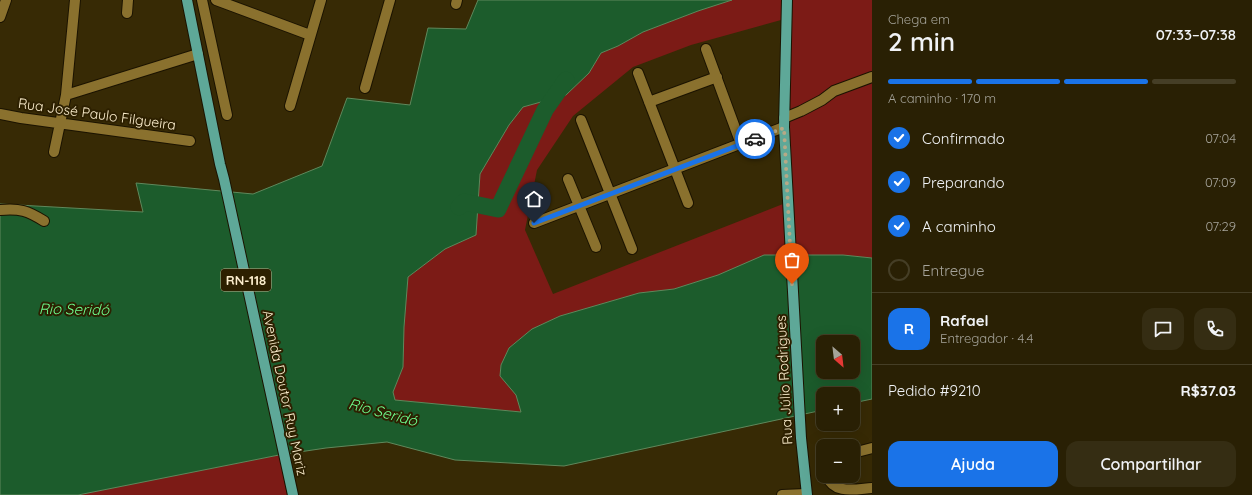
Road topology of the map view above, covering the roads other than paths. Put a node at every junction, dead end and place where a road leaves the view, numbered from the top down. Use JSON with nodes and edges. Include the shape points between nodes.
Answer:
{"nodes":[{"id":1,"x":6,"y":0,"type":"edge"},
{"id":2,"x":75,"y":0,"type":"edge"},
{"id":3,"x":128,"y":0,"type":"edge"},
{"id":4,"x":187,"y":0,"type":"edge"},
{"id":5,"x":202,"y":0,"type":"edge"},
{"id":6,"x":216,"y":0,"type":"edge"},
{"id":7,"x":321,"y":0,"type":"edge"},
{"id":8,"x":390,"y":0,"type":"edge"},
{"id":9,"x":787,"y":0,"type":"edge"},
{"id":10,"x":127,"y":13,"type":"dead end"},
{"id":11,"x":0,"y":17,"type":"edge"},
{"id":12,"x":310,"y":35,"type":"junction"},
{"id":13,"x":706,"y":49,"type":"dead end"},
{"id":14,"x":198,"y":54,"type":"junction"},
{"id":15,"x":638,"y":73,"type":"dead end"},
{"id":16,"x":717,"y":77,"type":"junction"},
{"id":17,"x":872,"y":77,"type":"edge"},
{"id":18,"x":365,"y":88,"type":"dead end"},
{"id":19,"x":66,"y":95,"type":"junction"},
{"id":20,"x":649,"y":102,"type":"junction"},
{"id":21,"x":290,"y":106,"type":"dead end"},
{"id":22,"x":0,"y":114,"type":"edge"},
{"id":23,"x":227,"y":115,"type":"dead end"},
{"id":24,"x":581,"y":120,"type":"dead end"},
{"id":25,"x":59,"y":123,"type":"junction"},
{"id":26,"x":784,"y":123,"type":"junction"},
{"id":27,"x":190,"y":140,"type":"dead end"},
{"id":28,"x":741,"y":144,"type":"junction"},
{"id":29,"x":54,"y":152,"type":"dead end"},
{"id":30,"x":675,"y":170,"type":"junction"},
{"id":31,"x":568,"y":179,"type":"dead end"},
{"id":32,"x":611,"y":194,"type":"junction"},
{"id":33,"x":688,"y":203,"type":"dead end"},
{"id":34,"x":579,"y":206,"type":"junction"},
{"id":35,"x":0,"y":210,"type":"edge"},
{"id":36,"x":44,"y":221,"type":"dead end"},
{"id":37,"x":534,"y":223,"type":"dead end"},
{"id":38,"x":596,"y":247,"type":"dead end"},
{"id":39,"x":632,"y":249,"type":"dead end"},
{"id":40,"x":872,"y":448,"type":"edge"},
{"id":41,"x":860,"y":451,"type":"edge"},
{"id":42,"x":831,"y":483,"type":"edge"},
{"id":43,"x":872,"y":488,"type":"edge"},
{"id":44,"x":807,"y":494,"type":"edge"},
{"id":45,"x":293,"y":495,"type":"edge"},
{"id":46,"x":782,"y":495,"type":"edge"}],
"edges":[{"from":1,"to":11,"type":"street"},
{"from":2,"to":19,"type":"street"},
{"from":3,"to":10,"type":"street"},
{"from":4,"to":14,"type":"main road","number":"RN-118"},
{"from":5,"to":23,"type":"street"},
{"from":6,"to":12,"type":"street"},
{"from":7,"to":12,"type":"street"},
{"from":8,"to":18,"type":"street"},
{"from":9,"to":26,"type":"main road","name":"Rua Júlio Rodrigues"},
{"from":12,"to":21,"type":"street"},
{"from":13,"to":16,"type":"street"},
{"from":14,"to":19,"type":"street"},
{"from":14,"to":45,"type":"main road","name":"Avenida Doutor Ruy Mariz","number":"RN-118"},
{"from":15,"to":20,"type":"street"},
{"from":16,"to":20,"type":"street"},
{"from":16,"to":28,"type":"street"},
{"from":17,"to":26,"type":"street","via":[[834,91]]},
{"from":19,"to":25,"type":"street"},
{"from":20,"to":30,"type":"street"},
{"from":22,"to":25,"type":"street","name":"Rua José Paulo Filgueira"},
{"from":24,"to":32,"type":"street"},
{"from":25,"to":27,"type":"street","name":"Rua José Paulo Filgueira"},
{"from":25,"to":29,"type":"street"},
{"from":26,"to":28,"type":"street"},
{"from":26,"to":44,"type":"main road","name":"Rua Júlio Rodrigues","via":[[801,438]]},
{"from":28,"to":30,"type":"street"},
{"from":30,"to":32,"type":"street"},
{"from":30,"to":33,"type":"street"},
{"from":31,"to":34,"type":"street"},
{"from":32,"to":34,"type":"street"},
{"from":32,"to":39,"type":"street"},
{"from":34,"to":37,"type":"street"},
{"from":34,"to":38,"type":"street"},
{"from":35,"to":36,"type":"street","via":[[21,210],[32,213]]},
{"from":40,"to":41,"type":"street"},
{"from":42,"to":43,"type":"street","via":[[843,489]]},
{"from":44,"to":46,"type":"street"}]}
